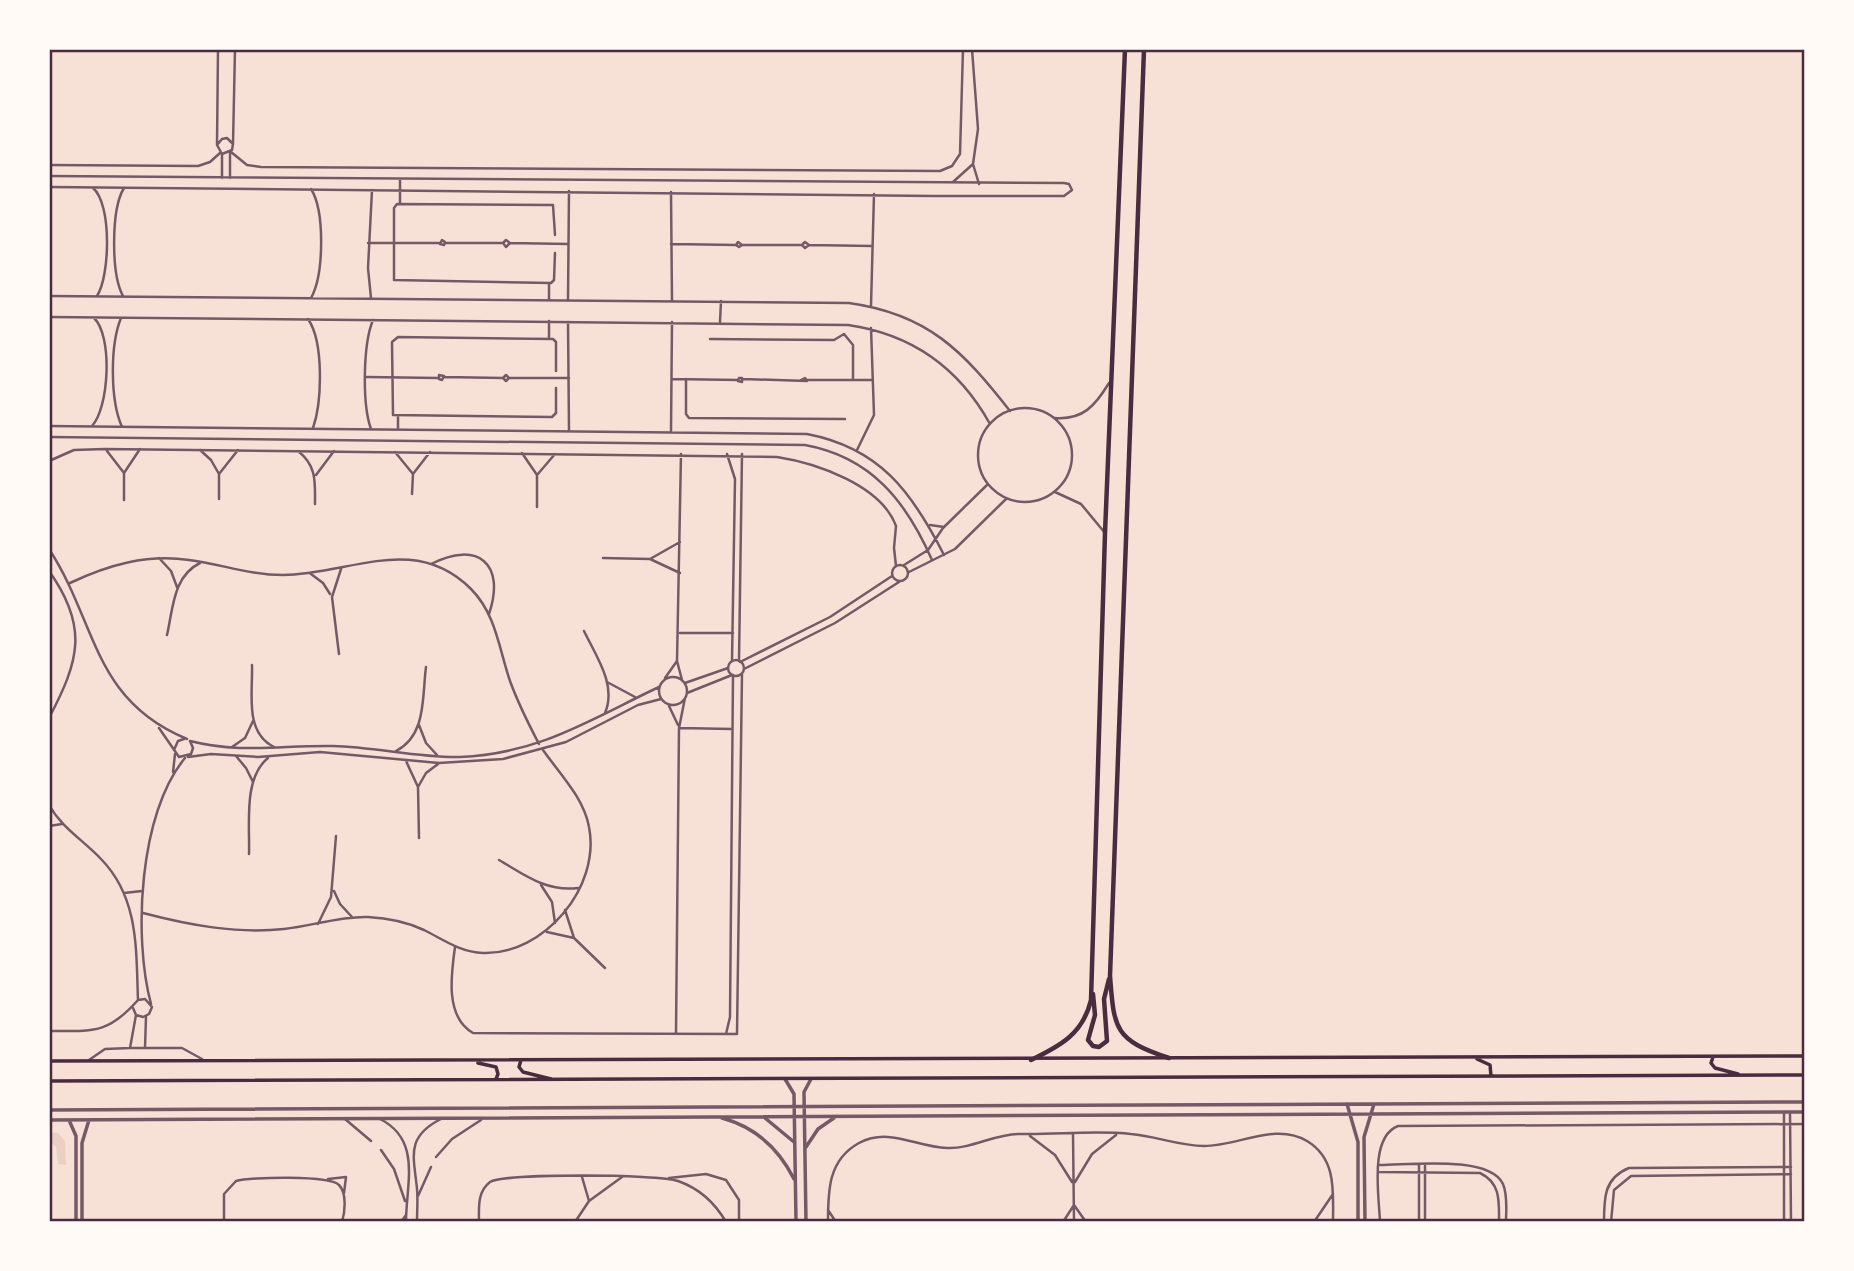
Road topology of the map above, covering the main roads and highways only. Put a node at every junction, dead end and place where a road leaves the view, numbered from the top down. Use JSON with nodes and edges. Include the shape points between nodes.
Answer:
{"nodes":[{"id":1,"x":1125,"y":49,"type":"edge"},
{"id":2,"x":1144,"y":49,"type":"edge"},
{"id":3,"x":1110,"y":976,"type":"junction"},
{"id":4,"x":1092,"y":990,"type":"junction"},
{"id":5,"x":1805,"y":1056,"type":"edge"},
{"id":6,"x":1472,"y":1057,"type":"junction"},
{"id":7,"x":1713,"y":1057,"type":"junction"},
{"id":8,"x":1168,"y":1058,"type":"junction"},
{"id":9,"x":521,"y":1060,"type":"junction"},
{"id":10,"x":1031,"y":1060,"type":"junction"},
{"id":11,"x":49,"y":1061,"type":"edge"},
{"id":12,"x":474,"y":1061,"type":"junction"},
{"id":13,"x":1740,"y":1075,"type":"junction"},
{"id":14,"x":1805,"y":1075,"type":"edge"},
{"id":15,"x":1491,"y":1076,"type":"junction"},
{"id":16,"x":496,"y":1079,"type":"junction"},
{"id":17,"x":551,"y":1079,"type":"junction"},
{"id":18,"x":49,"y":1081,"type":"edge"}],
"edges":[{"from":1,"to":4,"type":"main road"},
{"from":2,"to":3,"type":"main road"},
{"from":3,"to":4,"type":"main road","via":[[1104,999],[1107,1037],[1099,1047],[1088,1040],[1095,1010]]},
{"from":3,"to":8,"type":"main road","via":[[1115,1017],[1123,1035],[1139,1048]]},
{"from":4,"to":10,"type":"main road","via":[[1085,1018],[1074,1035]]},
{"from":5,"to":7,"type":"main road"},
{"from":6,"to":7,"type":"main road"},
{"from":6,"to":8,"type":"main road"},
{"from":6,"to":15,"type":"main road","via":[[1488,1064]]},
{"from":7,"to":13,"type":"main road","via":[[1715,1068]]},
{"from":8,"to":10,"type":"main road"},
{"from":9,"to":10,"type":"main road"},
{"from":9,"to":12,"type":"main road"},
{"from":9,"to":17,"type":"main road","via":[[521,1071]]},
{"from":11,"to":12,"type":"main road"},
{"from":12,"to":16,"type":"main road","via":[[496,1067]]},
{"from":13,"to":14,"type":"main road"},
{"from":13,"to":15,"type":"main road"},
{"from":15,"to":17,"type":"main road"},
{"from":16,"to":17,"type":"main road"},
{"from":16,"to":18,"type":"main road"}]}
